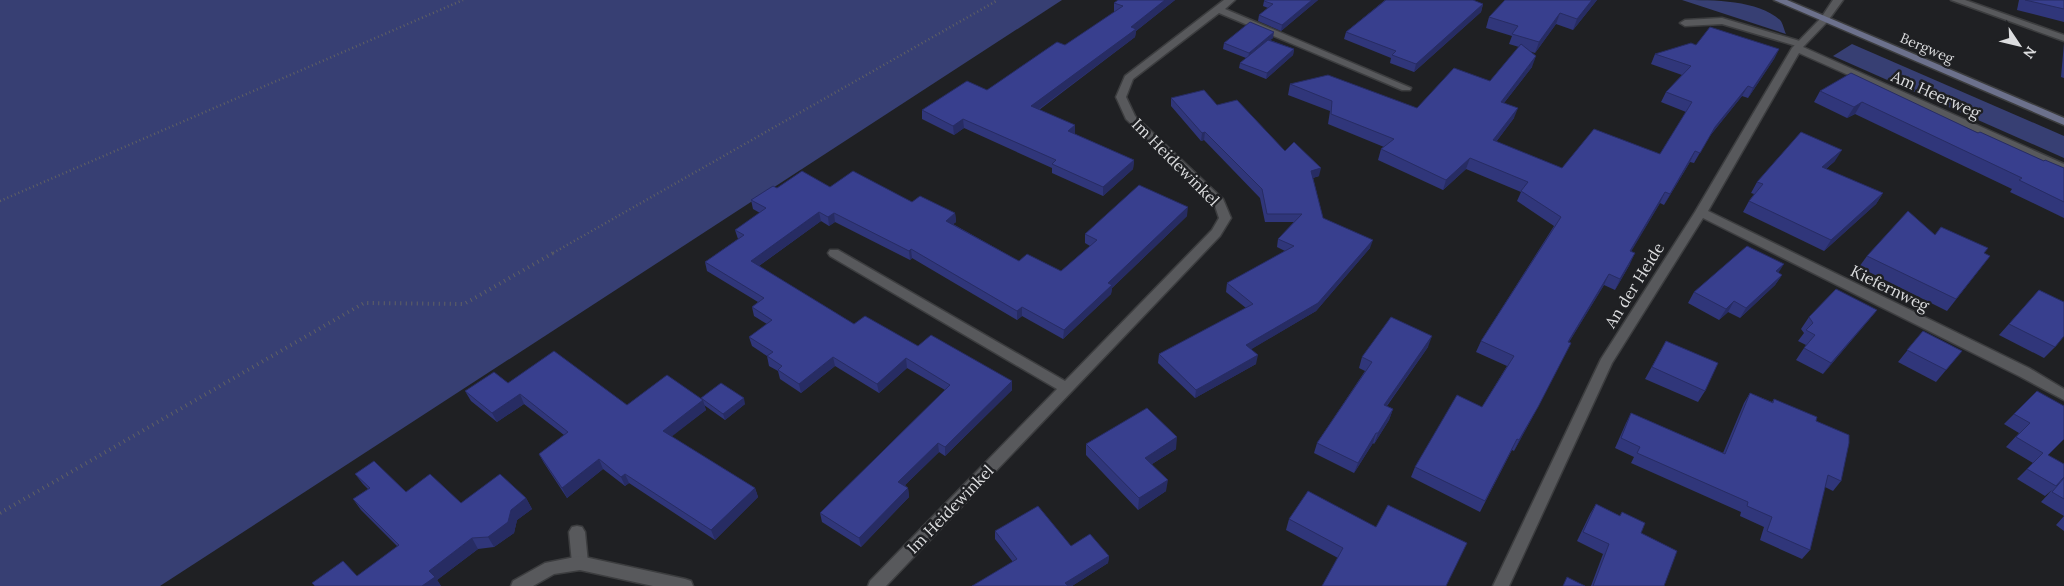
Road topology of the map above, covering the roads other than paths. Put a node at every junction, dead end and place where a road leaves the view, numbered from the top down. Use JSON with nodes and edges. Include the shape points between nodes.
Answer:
{"nodes":[{"id":1,"x":1230,"y":0,"type":"edge"},
{"id":2,"x":1779,"y":0,"type":"edge"},
{"id":3,"x":1838,"y":0,"type":"edge"},
{"id":4,"x":1956,"y":0,"type":"edge"},
{"id":5,"x":1218,"y":10,"type":"junction"},
{"id":6,"x":1824,"y":20,"type":"junction"},
{"id":7,"x":1685,"y":23,"type":"dead end"},
{"id":8,"x":2064,"y":38,"type":"edge"},
{"id":9,"x":1798,"y":46,"type":"junction"},
{"id":10,"x":1406,"y":88,"type":"dead end"},
{"id":11,"x":2064,"y":122,"type":"edge"},
{"id":12,"x":2064,"y":168,"type":"edge"},
{"id":13,"x":1701,"y":212,"type":"junction"},
{"id":14,"x":834,"y":253,"type":"dead end"},
{"id":15,"x":1066,"y":388,"type":"junction"},
{"id":16,"x":2064,"y":395,"type":"edge"},
{"id":17,"x":577,"y":532,"type":"dead end"},
{"id":18,"x":580,"y":563,"type":"junction"},
{"id":19,"x":519,"y":586,"type":"edge"},
{"id":20,"x":685,"y":586,"type":"edge"},
{"id":21,"x":876,"y":586,"type":"edge"},
{"id":22,"x":1501,"y":586,"type":"edge"}],
"edges":[{"from":1,"to":5,"type":"street","name":"Im Heidewinkel"},
{"from":2,"to":6,"type":"main road","name":"Bergweg"},
{"from":3,"to":6,"type":"street","name":"An der Heide"},
{"from":4,"to":8,"type":"street"},
{"from":5,"to":10,"type":"street"},
{"from":5,"to":15,"type":"street","name":"Im Heidewinkel","via":[[1129,78],[1121,97],[1130,116],[1219,202],[1225,218],[1216,233]]},
{"from":6,"to":9,"type":"street","name":"An der Heide"},
{"from":6,"to":11,"type":"main road","name":"Bergweg"},
{"from":7,"to":9,"type":"street","name":"Am Heerweg","via":[[1722,21]]},
{"from":9,"to":12,"type":"street","name":"Am Heerweg"},
{"from":9,"to":13,"type":"street","name":"An der Heide"},
{"from":13,"to":16,"type":"street","name":"Kiefernweg","via":[[2024,372]]},
{"from":13,"to":22,"type":"street","name":"An der Heide","via":[[1606,362]]},
{"from":14,"to":15,"type":"street"},
{"from":15,"to":21,"type":"street","name":"Im Heidewinkel"},
{"from":17,"to":18,"type":"street"},
{"from":18,"to":19,"type":"street","via":[[552,568]]},
{"from":18,"to":20,"type":"street"}]}
